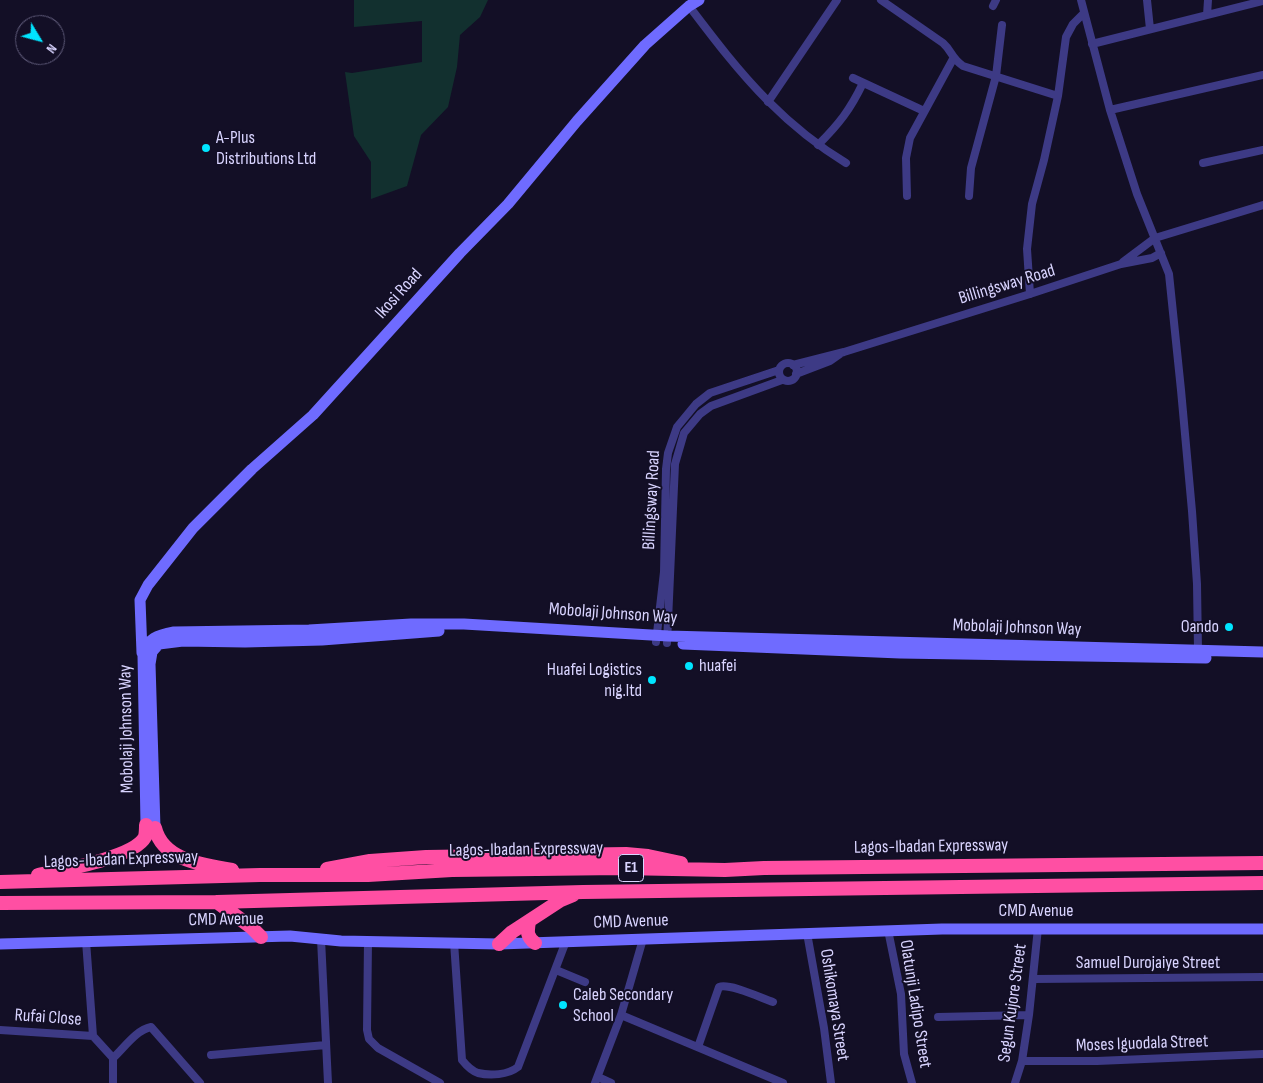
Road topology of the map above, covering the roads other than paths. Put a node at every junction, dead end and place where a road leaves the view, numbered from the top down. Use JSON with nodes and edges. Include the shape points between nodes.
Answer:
{"nodes":[{"id":1,"x":699,"y":0,"type":"edge"},
{"id":2,"x":837,"y":0,"type":"edge"},
{"id":3,"x":881,"y":0,"type":"edge"},
{"id":4,"x":1081,"y":0,"type":"edge"},
{"id":5,"x":1147,"y":0,"type":"edge"},
{"id":6,"x":1208,"y":0,"type":"edge"},
{"id":7,"x":1263,"y":1,"type":"edge"},
{"id":8,"x":689,"y":6,"type":"junction"},
{"id":9,"x":1084,"y":13,"type":"junction"},
{"id":10,"x":1207,"y":15,"type":"junction"},
{"id":11,"x":1002,"y":25,"type":"dead end"},
{"id":12,"x":1150,"y":29,"type":"junction"},
{"id":13,"x":1092,"y":44,"type":"junction"},
{"id":14,"x":953,"y":59,"type":"junction"},
{"id":15,"x":1263,"y":75,"type":"edge"},
{"id":16,"x":996,"y":76,"type":"junction"},
{"id":17,"x":853,"y":78,"type":"dead end"},
{"id":18,"x":863,"y":83,"type":"junction"},
{"id":19,"x":1058,"y":96,"type":"junction"},
{"id":20,"x":768,"y":102,"type":"junction"},
{"id":21,"x":1110,"y":110,"type":"junction"},
{"id":22,"x":924,"y":111,"type":"junction"},
{"id":23,"x":818,"y":145,"type":"junction"},
{"id":24,"x":1263,"y":150,"type":"edge"},
{"id":25,"x":846,"y":163,"type":"dead end"},
{"id":26,"x":1203,"y":163,"type":"dead end"},
{"id":27,"x":907,"y":196,"type":"dead end"},
{"id":28,"x":970,"y":196,"type":"dead end"},
{"id":29,"x":1263,"y":206,"type":"edge"},
{"id":30,"x":1155,"y":238,"type":"junction"},
{"id":31,"x":1161,"y":253,"type":"junction"},
{"id":32,"x":1121,"y":264,"type":"junction"},
{"id":33,"x":1030,"y":294,"type":"junction"},
{"id":34,"x":844,"y":352,"type":"junction"},
{"id":35,"x":793,"y":365,"type":"junction"},
{"id":36,"x":779,"y":370,"type":"junction"},
{"id":37,"x":796,"y":374,"type":"junction"},
{"id":38,"x":782,"y":380,"type":"junction"},
{"id":39,"x":141,"y":617,"type":"junction"},
{"id":40,"x":158,"y":636,"type":"junction"},
{"id":41,"x":662,"y":639,"type":"junction"},
{"id":42,"x":1198,"y":650,"type":"junction"},
{"id":43,"x":1263,"y":652,"type":"edge"},
{"id":44,"x":145,"y":654,"type":"junction"},
{"id":45,"x":1263,"y":659,"type":"edge"},
{"id":46,"x":151,"y":827,"type":"junction"},
{"id":47,"x":1263,"y":863,"type":"edge"},
{"id":48,"x":704,"y":869,"type":"junction"},
{"id":49,"x":419,"y":873,"type":"junction"},
{"id":50,"x":309,"y":874,"type":"junction"},
{"id":51,"x":260,"y":875,"type":"junction"},
{"id":52,"x":1,"y":881,"type":"edge"},
{"id":53,"x":1263,"y":883,"type":"edge"},
{"id":54,"x":710,"y":891,"type":"junction"},
{"id":55,"x":583,"y":892,"type":"junction"},
{"id":56,"x":410,"y":898,"type":"junction"},
{"id":57,"x":217,"y":902,"type":"junction"},
{"id":58,"x":0,"y":903,"type":"edge"},
{"id":59,"x":529,"y":922,"type":"junction"},
{"id":60,"x":1038,"y":928,"type":"junction"},
{"id":61,"x":1263,"y":929,"type":"edge"},
{"id":62,"x":888,"y":930,"type":"junction"},
{"id":63,"x":807,"y":932,"type":"junction"},
{"id":64,"x":261,"y":937,"type":"junction"},
{"id":65,"x":322,"y":939,"type":"junction"},
{"id":66,"x":642,"y":939,"type":"junction"},
{"id":67,"x":86,"y":941,"type":"junction"},
{"id":68,"x":368,"y":941,"type":"junction"},
{"id":69,"x":566,"y":941,"type":"junction"},
{"id":70,"x":454,"y":942,"type":"junction"},
{"id":71,"x":535,"y":943,"type":"junction"},
{"id":72,"x":0,"y":944,"type":"edge"},
{"id":73,"x":499,"y":944,"type":"junction"},
{"id":74,"x":556,"y":970,"type":"junction"},
{"id":75,"x":1263,"y":977,"type":"edge"},
{"id":76,"x":1034,"y":979,"type":"junction"},
{"id":77,"x":585,"y":982,"type":"dead end"},
{"id":78,"x":772,"y":1002,"type":"dead end"},
{"id":79,"x":620,"y":1015,"type":"junction"},
{"id":80,"x":1029,"y":1016,"type":"junction"},
{"id":81,"x":938,"y":1017,"type":"dead end"},
{"id":82,"x":0,"y":1030,"type":"edge"},
{"id":83,"x":93,"y":1036,"type":"junction"},
{"id":84,"x":326,"y":1045,"type":"junction"},
{"id":85,"x":698,"y":1046,"type":"junction"},
{"id":86,"x":1263,"y":1054,"type":"edge"},
{"id":87,"x":211,"y":1055,"type":"dead end"},
{"id":88,"x":113,"y":1058,"type":"junction"},
{"id":89,"x":1022,"y":1061,"type":"junction"},
{"id":90,"x":596,"y":1080,"type":"edge"},
{"id":91,"x":113,"y":1083,"type":"edge"},
{"id":92,"x":200,"y":1083,"type":"edge"},
{"id":93,"x":328,"y":1083,"type":"edge"},
{"id":94,"x":440,"y":1083,"type":"edge"},
{"id":95,"x":610,"y":1083,"type":"edge"},
{"id":96,"x":783,"y":1083,"type":"edge"},
{"id":97,"x":831,"y":1083,"type":"edge"},
{"id":98,"x":912,"y":1083,"type":"edge"},
{"id":99,"x":1015,"y":1083,"type":"edge"}],
"edges":[{"from":1,"to":8,"type":"street","name":"Ikosi Road"},
{"from":2,"to":20,"type":"street"},
{"from":3,"to":14,"type":"street","via":[[943,43]]},
{"from":4,"to":9,"type":"street"},
{"from":5,"to":12,"type":"street"},
{"from":6,"to":10,"type":"street"},
{"from":7,"to":10,"type":"street"},
{"from":8,"to":20,"type":"street"},
{"from":8,"to":39,"type":"street","name":"Ikosi Road","via":[[623,68],[508,204],[313,415],[200,520],[146,588],[140,600]]},
{"from":9,"to":13,"type":"street"},
{"from":9,"to":19,"type":"street","via":[[1066,37]]},
{"from":10,"to":12,"type":"street"},
{"from":11,"to":16,"type":"street"},
{"from":12,"to":13,"type":"street"},
{"from":13,"to":21,"type":"street"},
{"from":14,"to":16,"type":"street","via":[[963,66]]},
{"from":14,"to":22,"type":"street"},
{"from":15,"to":21,"type":"street"},
{"from":16,"to":19,"type":"street"},
{"from":16,"to":28,"type":"street","via":[[970,168]]},
{"from":17,"to":18,"type":"street"},
{"from":18,"to":22,"type":"street"},
{"from":18,"to":23,"type":"street","via":[[840,122]]},
{"from":19,"to":33,"type":"street","via":[[1032,204],[1027,249]]},
{"from":20,"to":23,"type":"street"},
{"from":21,"to":30,"type":"street"},
{"from":22,"to":27,"type":"street","via":[[910,138],[906,158]]},
{"from":23,"to":25,"type":"street"},
{"from":24,"to":26,"type":"street"},
{"from":29,"to":30,"type":"street","name":"Billingsway Road"},
{"from":30,"to":31,"type":"street"},
{"from":30,"to":32,"type":"street","name":"Billingsway Road"},
{"from":31,"to":32,"type":"street","name":"Billingsway Road"},
{"from":31,"to":42,"type":"street","via":[[1168,274],[1181,390],[1197,584]]},
{"from":32,"to":33,"type":"street","name":"Billingsway Road"},
{"from":33,"to":34,"type":"street","name":"Billingsway Road"},
{"from":34,"to":35,"type":"street","name":"Billingsway Road"},
{"from":34,"to":37,"type":"street","name":"Billingsway Road"},
{"from":35,"to":36,"type":"street","via":[[784,364]]},
{"from":35,"to":37,"type":"street"},
{"from":36,"to":38,"type":"street"},
{"from":36,"to":41,"type":"street","name":"Billingsway Road","via":[[710,393],[677,427],[666,469]]},
{"from":37,"to":38,"type":"street","via":[[791,381]]},
{"from":38,"to":41,"type":"street","name":"Billingsway Road","via":[[711,406],[684,433],[675,464]]},
{"from":39,"to":40,"type":"street"},
{"from":39,"to":44,"type":"street","name":"Ikosi Road"},
{"from":40,"to":41,"type":"street","name":"Mobolaji Johnson Way","via":[[183,641],[296,641],[464,630]]},
{"from":40,"to":41,"type":"street","name":"Mobolaji Johnson Way","via":[[174,632],[464,624]]},
{"from":40,"to":44,"type":"street","name":"Mobolaji Johnson Way","via":[[155,647]]},
{"from":41,"to":42,"type":"street","name":"Mobolaji Johnson Way"},
{"from":41,"to":45,"type":"street","name":"Mobolaji Johnson Way","via":[[900,653]]},
{"from":42,"to":43,"type":"street","name":"Mobolaji Johnson Way"},
{"from":44,"to":46,"type":"street","name":"Mobolaji Johnson Way"},
{"from":46,"to":51,"type":"highway","via":[[170,851],[185,858]]},
{"from":46,"to":52,"type":"highway","via":[[145,837],[126,852],[84,865]]},
{"from":47,"to":48,"type":"highway","name":"Lagos-Ibadan Expressway","number":"E1"},
{"from":48,"to":49,"type":"highway","name":"Lagos-Ibadan Expressway","number":"E1","via":[[452,870]]},
{"from":48,"to":50,"type":"highway","via":[[648,856],[616,854],[426,857],[370,861]]},
{"from":48,"to":54,"type":"highway"},
{"from":49,"to":50,"type":"highway","name":"Lagos-Ibadan Expressway","number":"E1"},
{"from":49,"to":56,"type":"highway","via":[[432,880],[434,887],[427,894]]},
{"from":50,"to":51,"type":"highway","name":"Lagos-Ibadan Expressway","number":"E1"},
{"from":51,"to":52,"type":"highway","name":"Lagos-Ibadan Expressway","number":"E1"},
{"from":53,"to":54,"type":"highway","number":"E1"},
{"from":54,"to":55,"type":"highway","number":"E1"},
{"from":55,"to":56,"type":"highway","number":"E1"},
{"from":55,"to":59,"type":"highway","via":[[561,900]]},
{"from":56,"to":57,"type":"highway","number":"E1"},
{"from":57,"to":58,"type":"highway","number":"E1"},
{"from":57,"to":64,"type":"highway"},
{"from":59,"to":71,"type":"highway","via":[[527,932]]},
{"from":59,"to":73,"type":"highway"},
{"from":60,"to":61,"type":"street","name":"CMD Avenue"},
{"from":60,"to":62,"type":"street","name":"CMD Avenue"},
{"from":60,"to":76,"type":"street","name":"Segun Kujore Street"},
{"from":62,"to":63,"type":"street","name":"CMD Avenue"},
{"from":62,"to":98,"type":"street","name":"Olatunji Ladipo Street","via":[[901,994],[904,1054]]},
{"from":63,"to":66,"type":"street","name":"CMD Avenue"},
{"from":63,"to":97,"type":"street","name":"Oshikomaya Street"},
{"from":64,"to":65,"type":"street","name":"CMD Avenue"},
{"from":64,"to":67,"type":"street","name":"CMD Avenue"},
{"from":65,"to":68,"type":"street","name":"CMD Avenue"},
{"from":65,"to":84,"type":"street"},
{"from":66,"to":69,"type":"street","name":"CMD Avenue"},
{"from":66,"to":79,"type":"street"},
{"from":67,"to":72,"type":"street","name":"CMD Avenue"},
{"from":67,"to":83,"type":"street"},
{"from":68,"to":70,"type":"street","name":"CMD Avenue"},
{"from":68,"to":94,"type":"street","via":[[369,1039],[378,1048]]},
{"from":69,"to":71,"type":"street","name":"CMD Avenue"},
{"from":69,"to":74,"type":"street"},
{"from":70,"to":73,"type":"street","name":"CMD Avenue"},
{"from":70,"to":74,"type":"street","via":[[462,1060],[477,1073],[506,1073],[518,1067]]},
{"from":71,"to":73,"type":"street","name":"CMD Avenue"},
{"from":74,"to":77,"type":"street"},
{"from":75,"to":76,"type":"street","name":"Samuel Durojaiye Street"},
{"from":76,"to":80,"type":"street","name":"Segun Kujore Street"},
{"from":78,"to":85,"type":"street","via":[[724,985],[719,987]]},
{"from":79,"to":85,"type":"street"},
{"from":79,"to":90,"type":"street"},
{"from":80,"to":81,"type":"street"},
{"from":80,"to":89,"type":"street","name":"Segun Kujore Street"},
{"from":82,"to":83,"type":"street","name":"Rufai Close"},
{"from":83,"to":88,"type":"street"},
{"from":84,"to":87,"type":"street"},
{"from":84,"to":93,"type":"street"},
{"from":85,"to":96,"type":"street"},
{"from":86,"to":89,"type":"street","name":"Moses Iguodala Street"},
{"from":88,"to":91,"type":"street"},
{"from":88,"to":92,"type":"street","via":[[139,1032],[151,1027]]},
{"from":89,"to":99,"type":"street","name":"Segun Kujore Street"},
{"from":90,"to":95,"type":"street"}]}
